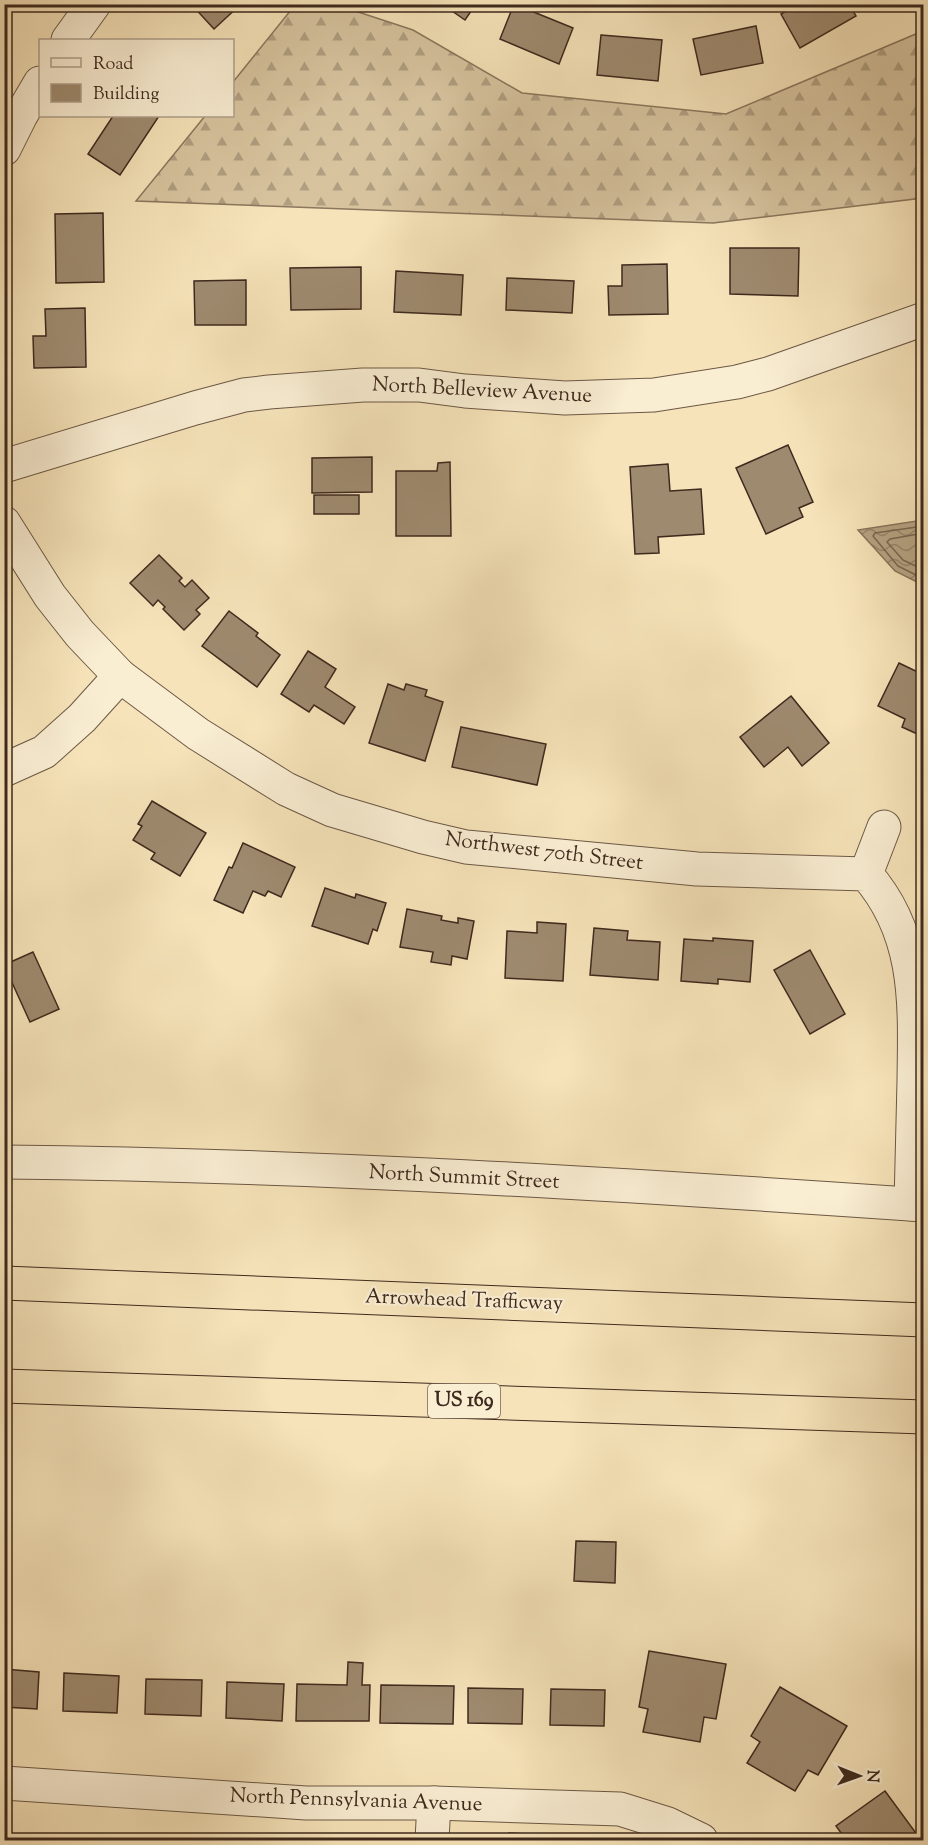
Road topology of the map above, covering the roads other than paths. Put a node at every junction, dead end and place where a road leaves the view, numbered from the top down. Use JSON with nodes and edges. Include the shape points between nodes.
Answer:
{"nodes":[{"id":1,"x":87,"y":7,"type":"edge"},
{"id":2,"x":69,"y":39,"type":"edge"},
{"id":3,"x":39,"y":85,"type":"edge"},
{"id":4,"x":4,"y":149,"type":"edge"},
{"id":5,"x":924,"y":319,"type":"edge"},
{"id":6,"x":4,"y":466,"type":"edge"},
{"id":7,"x":4,"y":523,"type":"edge"},
{"id":8,"x":120,"y":676,"type":"junction"},
{"id":9,"x":4,"y":771,"type":"edge"},
{"id":10,"x":884,"y":827,"type":"dead end"},
{"id":11,"x":866,"y":874,"type":"junction"},
{"id":12,"x":4,"y":1161,"type":"edge"},
{"id":13,"x":917,"y":1205,"type":"edge"},
{"id":14,"x":4,"y":1283,"type":"edge"},
{"id":15,"x":924,"y":1320,"type":"edge"},
{"id":16,"x":4,"y":1386,"type":"edge"},
{"id":17,"x":924,"y":1417,"type":"edge"},
{"id":18,"x":4,"y":1783,"type":"edge"},
{"id":19,"x":434,"y":1803,"type":"junction"},
{"id":20,"x":432,"y":1840,"type":"edge"},
{"id":21,"x":701,"y":1840,"type":"edge"}],
"edges":[{"from":1,"to":2,"type":"street"},
{"from":3,"to":4,"type":"street"},
{"from":5,"to":6,"type":"street","name":"North Belleview Avenue","via":[[737,382],[654,395],[565,398],[419,385],[269,392],[205,405]]},
{"from":7,"to":8,"type":"street","name":"Northwest 70th Street","via":[[50,596]]},
{"from":8,"to":9,"type":"street","via":[[44,752]]},
{"from":8,"to":11,"type":"street","name":"Northwest 70th Street","via":[[198,734],[286,789],[332,810],[423,837],[466,846],[697,869]]},
{"from":10,"to":11,"type":"street"},
{"from":11,"to":13,"type":"street","via":[[883,892],[901,931],[915,998]]},
{"from":12,"to":13,"type":"street","name":"North Summit Street","via":[[480,1177]]},
{"from":14,"to":15,"type":"highway","name":"Arrowhead Trafficway"},
{"from":16,"to":17,"type":"highway","number":"US 169"},
{"from":18,"to":19,"type":"street","name":"North Pennsylvania Avenue","via":[[306,1803]]},
{"from":19,"to":20,"type":"street"},
{"from":19,"to":21,"type":"street","name":"North Pennsylvania Avenue","via":[[620,1809],[668,1824]]}]}
